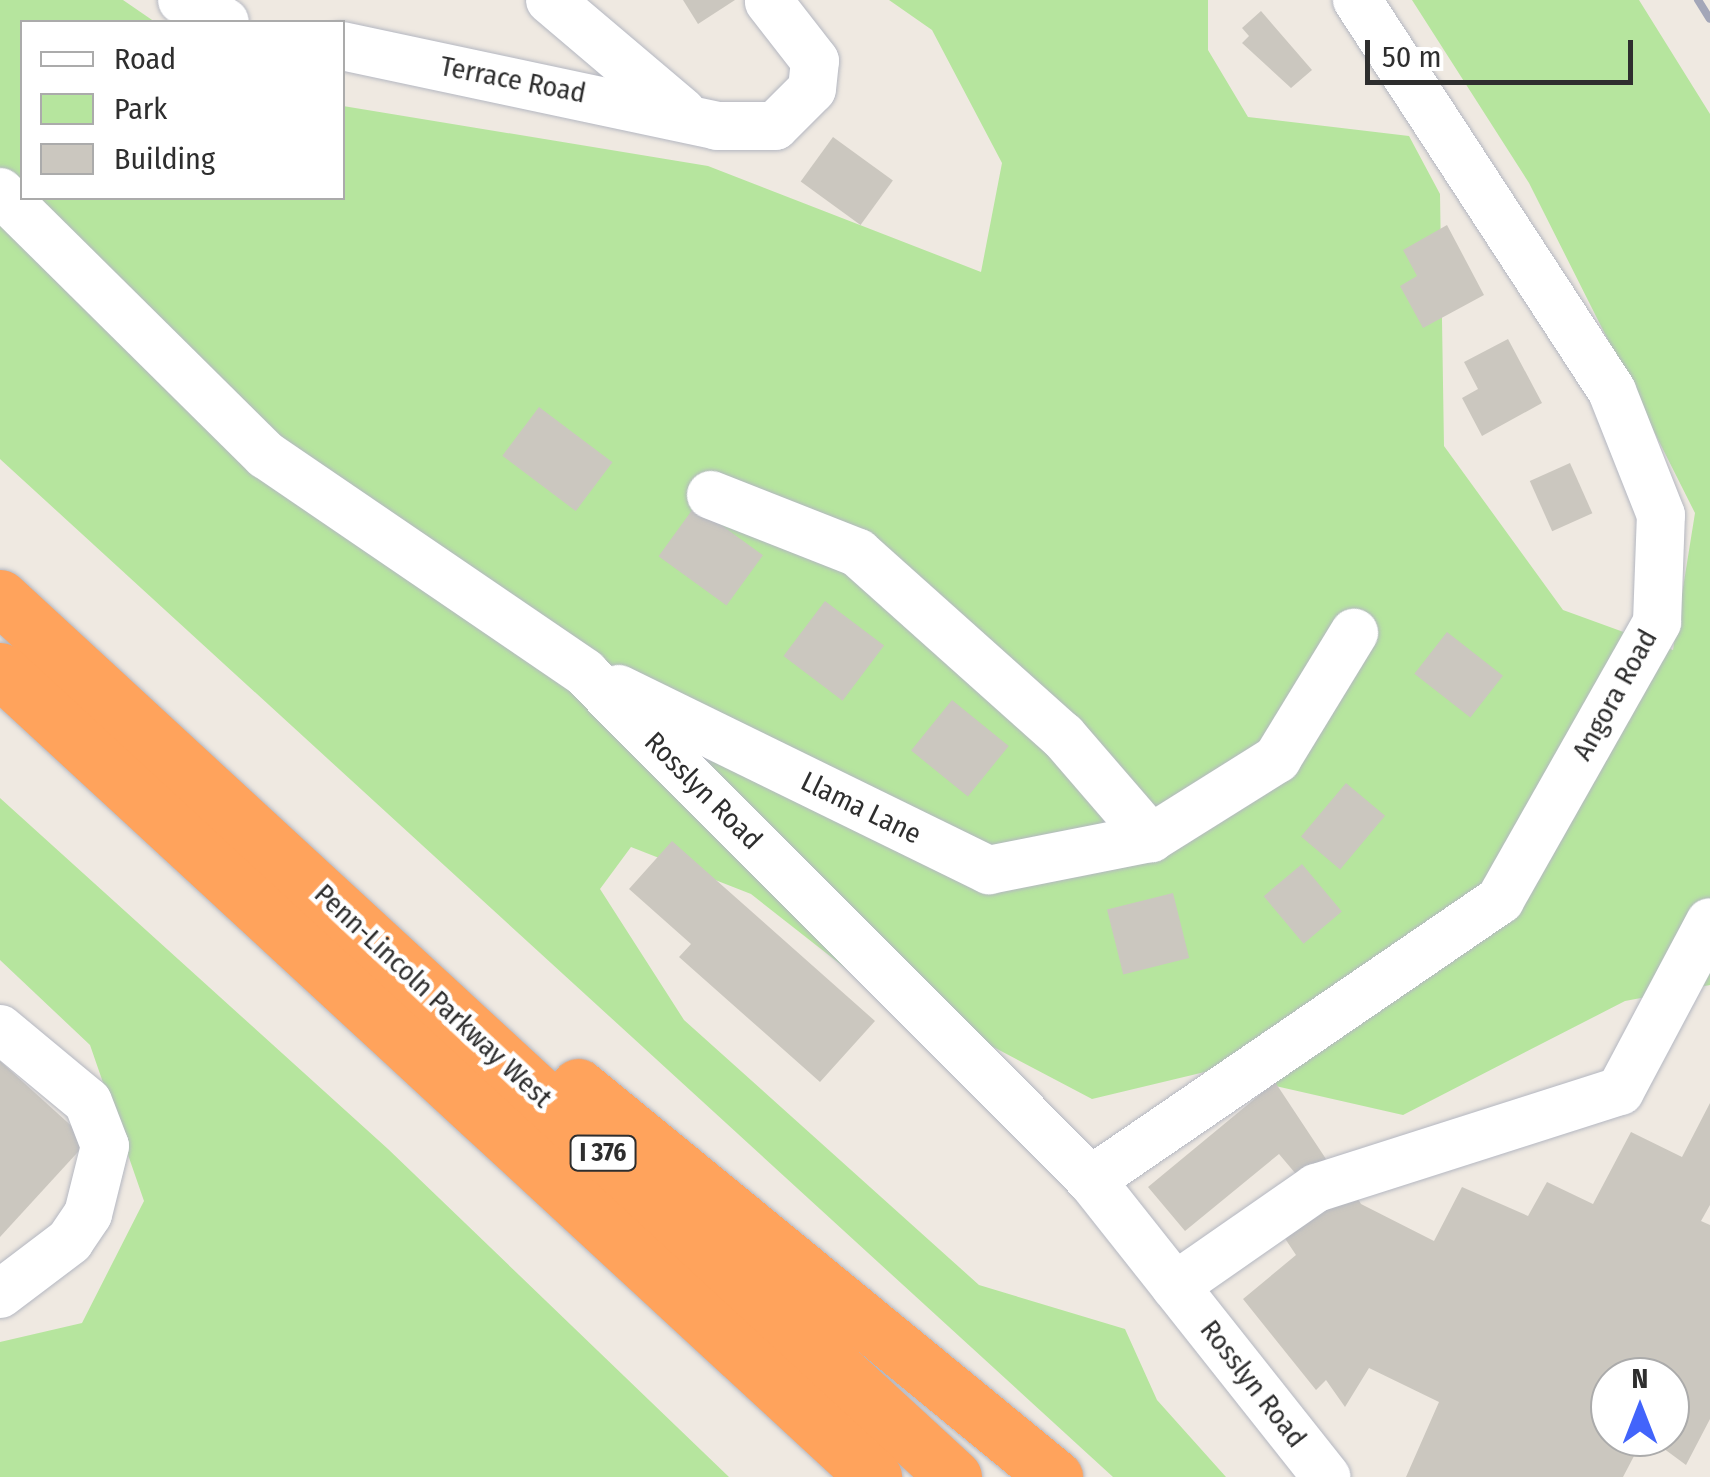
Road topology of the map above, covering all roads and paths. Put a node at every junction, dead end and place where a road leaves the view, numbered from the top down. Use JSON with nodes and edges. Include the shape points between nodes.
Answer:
{"nodes":[{"id":1,"x":182,"y":0,"type":"edge"},
{"id":2,"x":550,"y":0,"type":"edge"},
{"id":3,"x":1356,"y":0,"type":"edge"},
{"id":4,"x":769,"y":2,"type":"edge"},
{"id":5,"x":222,"y":20,"type":"edge"},
{"id":6,"x":345,"y":47,"type":"edge"},
{"id":7,"x":684,"y":114,"type":"junction"},
{"id":8,"x":0,"y":192,"type":"edge"},
{"id":9,"x":711,"y":494,"type":"dead end"},
{"id":10,"x":0,"y":598,"type":"edge"},
{"id":11,"x":1354,"y":633,"type":"dead end"},
{"id":12,"x":0,"y":670,"type":"edge"},
{"id":13,"x":585,"y":672,"type":"junction"},
{"id":14,"x":252,"y":829,"type":"junction"},
{"id":15,"x":1152,"y":838,"type":"junction"},
{"id":16,"x":1710,"y":922,"type":"edge"},
{"id":17,"x":0,"y":1029,"type":"edge"},
{"id":18,"x":1091,"y":1180,"type":"junction"},
{"id":19,"x":555,"y":1182,"type":"junction"},
{"id":20,"x":1175,"y":1286,"type":"junction"},
{"id":21,"x":0,"y":1294,"type":"edge"},
{"id":22,"x":824,"y":1477,"type":"edge"},
{"id":23,"x":874,"y":1477,"type":"edge"},
{"id":24,"x":954,"y":1477,"type":"edge"},
{"id":25,"x":1055,"y":1477,"type":"edge"},
{"id":26,"x":1326,"y":1477,"type":"edge"}],
"edges":[{"from":1,"to":5,"type":"street"},
{"from":2,"to":7,"type":"street"},
{"from":3,"to":18,"type":"street","name":"Angora Road","via":[[1612,391],[1660,515],[1657,622],[1500,900]]},
{"from":4,"to":7,"type":"street","name":"Terrace Road","via":[[816,61],[812,89],[775,126]]},
{"from":6,"to":7,"type":"street","name":"Terrace Road"},
{"from":8,"to":13,"type":"street","name":"Rosslyn Road","via":[[266,455]]},
{"from":9,"to":15,"type":"street","via":[[858,553],[1064,736]]},
{"from":10,"to":14,"type":"highway","name":"Penn-Lincoln Parkway West","number":"I 376"},
{"from":11,"to":15,"type":"street","name":"Llama Lane","via":[[1278,758]]},
{"from":12,"to":19,"type":"highway","name":"Penn-Lincoln Parkway West","number":"I 376"},
{"from":13,"to":15,"type":"street","name":"Llama Lane","via":[[989,870]]},
{"from":13,"to":18,"type":"street","name":"Rosslyn Road"},
{"from":14,"to":24,"type":"highway","name":"Penn-Lincoln Parkway West","number":"I 376"},
{"from":14,"to":25,"type":"highway","via":[[814,1271]]},
{"from":16,"to":20,"type":"street","via":[[1620,1091],[1316,1188]]},
{"from":17,"to":21,"type":"street","via":[[88,1102],[104,1146],[88,1214],[70,1242]]},
{"from":18,"to":20,"type":"street","name":"Rosslyn Road"},
{"from":19,"to":22,"type":"highway"},
{"from":19,"to":23,"type":"highway","name":"Penn-Lincoln Parkway West","number":"I 376"},
{"from":20,"to":26,"type":"street","name":"Rosslyn Road"}]}
